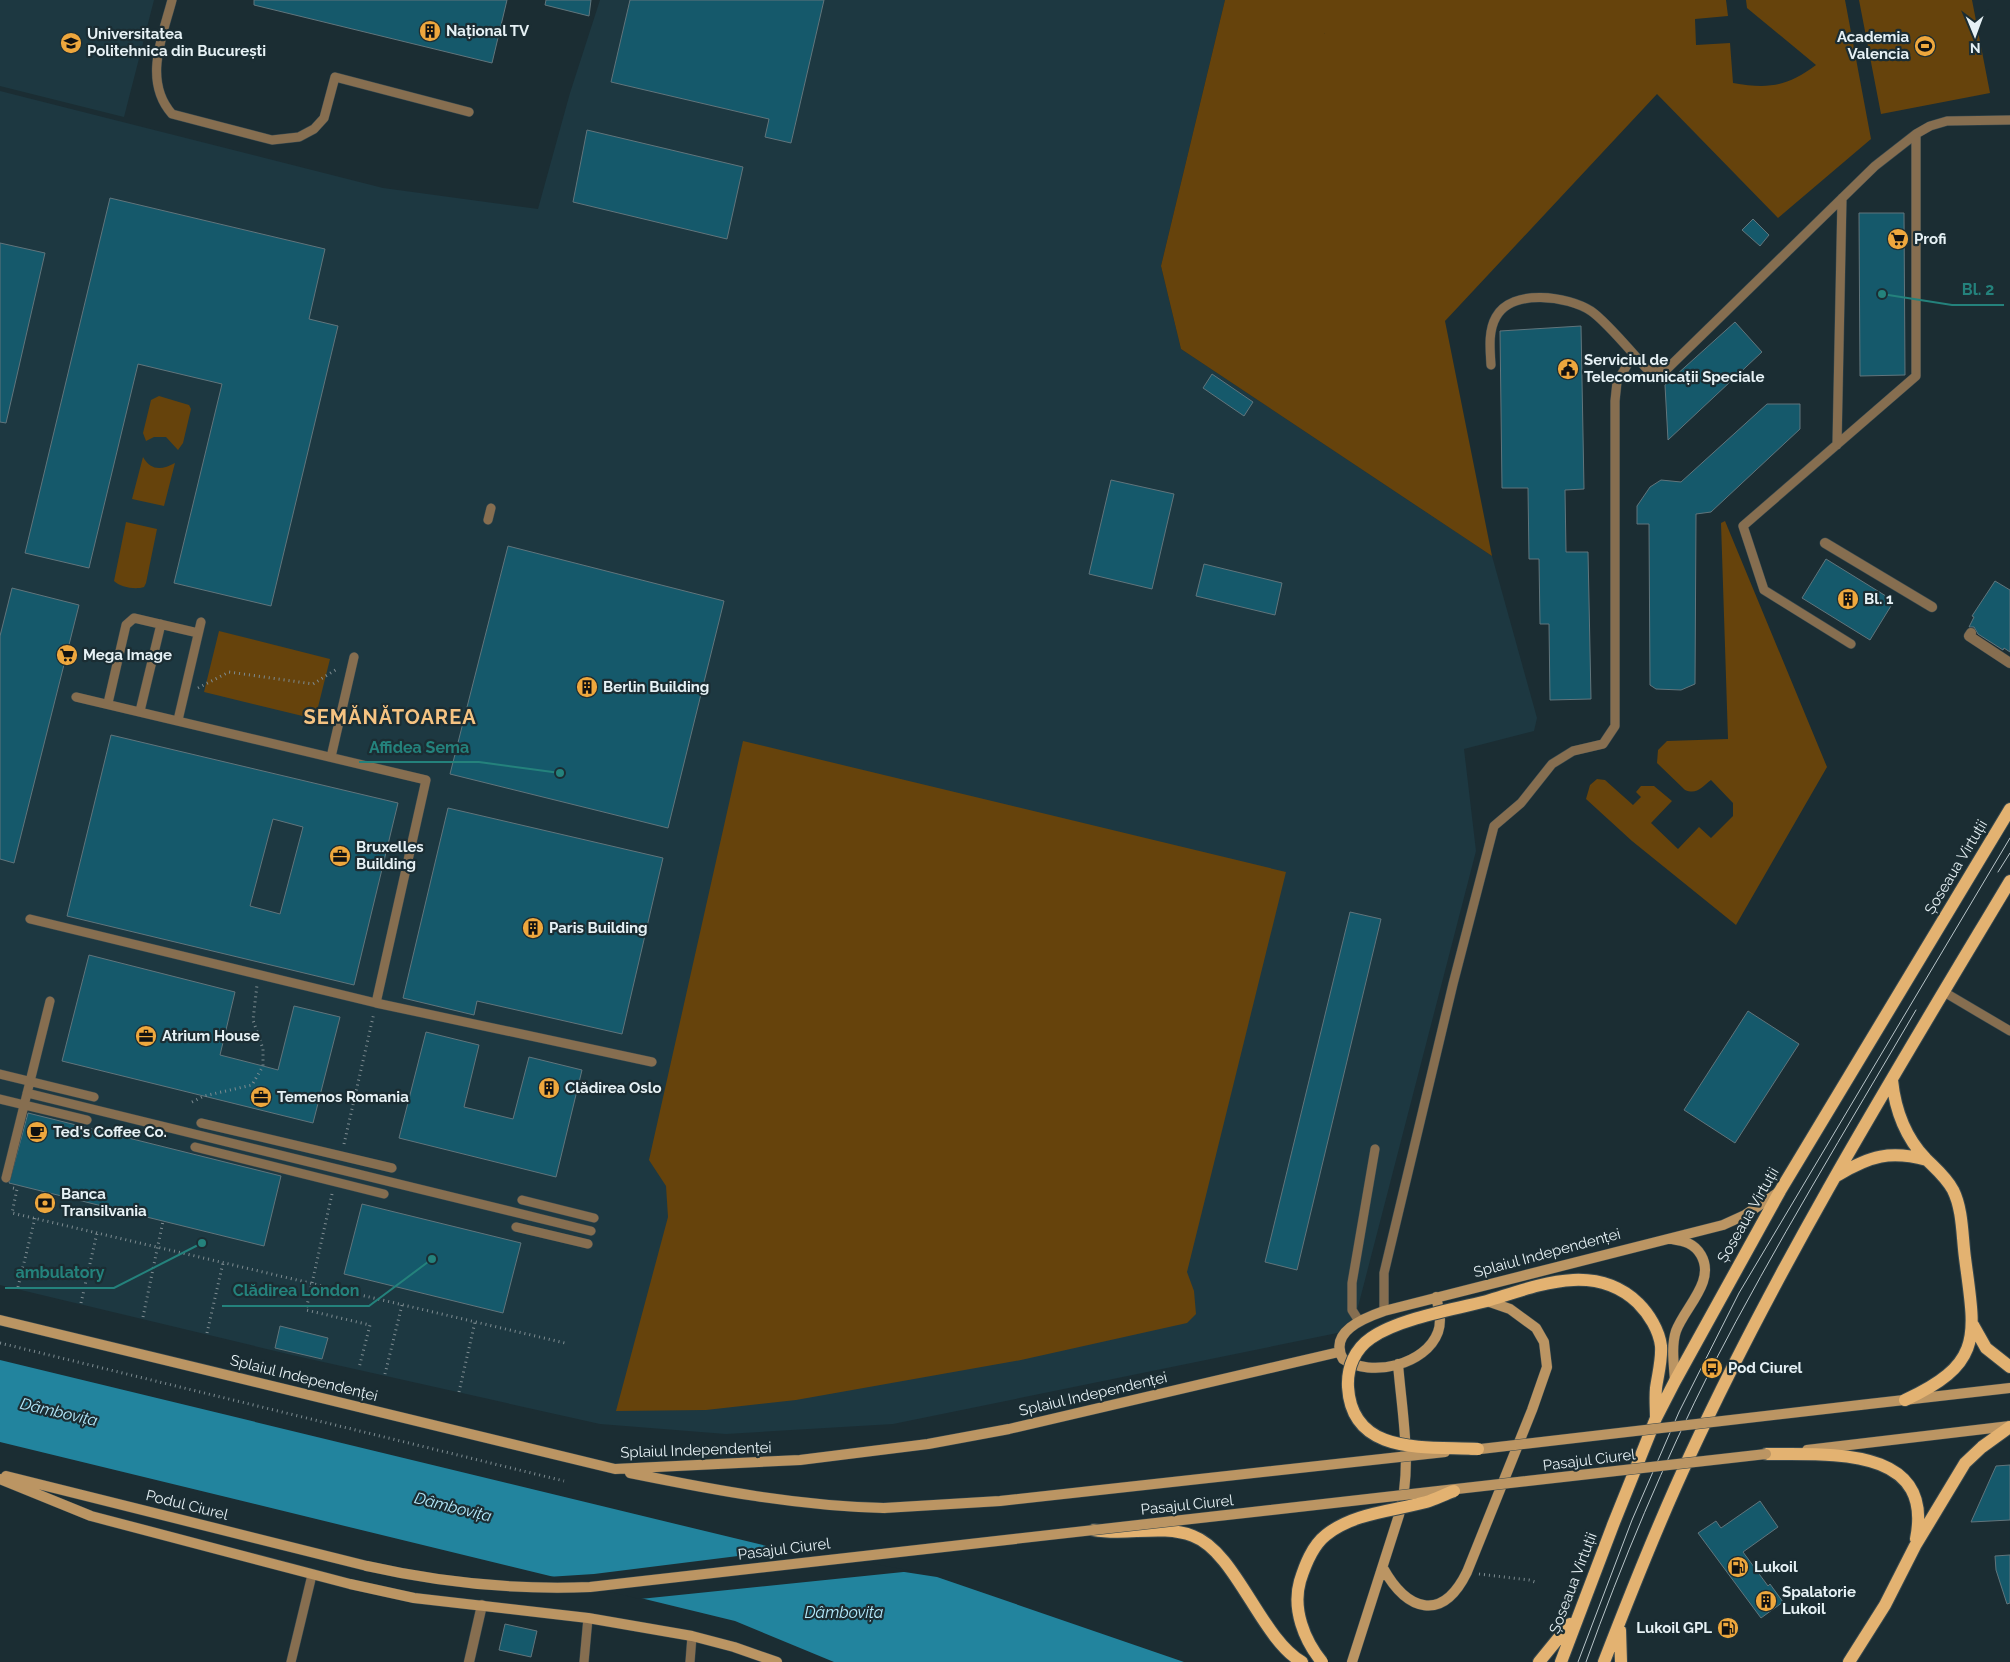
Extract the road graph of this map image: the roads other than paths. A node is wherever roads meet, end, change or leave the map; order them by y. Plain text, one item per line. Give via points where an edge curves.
1 (172, 0) edge
2 (469, 112) dead end
3 (2010, 120) edge
4 (1916, 134) junction
5 (1842, 198) junction
6 (1633, 355) junction
7 (1491, 365) dead end
8 (1837, 445) junction
9 (491, 508) dead end
10 (488, 520) dead end
11 (1826, 543) dead end
12 (1932, 607) dead end
13 (201, 622) dead end
14 (161, 624) junction
15 (198, 633) junction
16 (1971, 633) dead end
17 (1851, 644) dead end
18 (354, 656) road end
19 (2010, 663) edge
20 (76, 696) dead end
21 (108, 703) junction
22 (140, 711) junction
23 (178, 720) junction
24 (331, 758) junction
25 (2010, 809) edge
26 (2010, 881) edge
27 (30, 920) dead end
28 (1944, 992) junction
29 (50, 1001) dead end
30 (376, 1003) junction
31 (2010, 1031) edge
32 (652, 1062) dead end
33 (0, 1074) edge
34 (1892, 1080) junction
35 (31, 1081) junction
36 (28, 1094) junction
37 (94, 1097) dead end
38 (0, 1100) edge
39 (24, 1106) junction
40 (87, 1120) dead end
41 (201, 1123) dead end
42 (195, 1147) dead end
43 (1375, 1149) dead end
44 (1926, 1160) junction
45 (392, 1168) dead end
46 (1836, 1176) junction
47 (6, 1178) road end
48 (1780, 1191) junction
49 (384, 1194) dead end
50 (522, 1200) dead end
51 (594, 1218) dead end
52 (516, 1227) dead end
53 (591, 1231) dead end
54 (1666, 1238) junction
55 (588, 1244) dead end
56 (1436, 1298) junction
57 (1487, 1301) junction
58 (1384, 1310) junction
59 (0, 1320) edge
60 (1359, 1321) junction
61 (1973, 1324) junction
62 (1339, 1352) junction
63 (1398, 1364) junction
64 (2010, 1367) edge
65 (1675, 1381) junction
66 (2010, 1388) edge
67 (1905, 1400) junction
68 (1656, 1418) junction
69 (2010, 1427) edge
70 (1478, 1449) junction
71 (1766, 1454) junction
72 (615, 1469) junction
73 (0, 1475) edge
74 (0, 1479) edge
75 (1454, 1491) junction
76 (1094, 1530) junction
77 (1915, 1546) junction
78 (367, 1566) joint
79 (1382, 1568) junction
80 (312, 1575) junction
81 (482, 1606) junction
82 (1578, 1614) junction
83 (588, 1618) junction
84 (1621, 1619) junction
85 (692, 1636) junction
86 (291, 1662) edge
87 (469, 1662) edge
88 (584, 1662) edge
89 (690, 1662) edge
90 (777, 1662) edge
91 (1302, 1662) edge
92 (1322, 1662) edge
93 (1352, 1662) edge
94 (1539, 1662) edge
95 (1561, 1662) edge
96 (1604, 1662) edge
97 (1621, 1662) edge
98 (1849, 1662) edge

1 - 2 lane via 156,72 162,103 172,114 272,140 299,137 314,129 324,118 334,77
3 - 4 lane via 1947,122
4 - 5 lane via 1875,166
4 - 8 lane via 1916,376
5 - 6 lane via 1667,369 1657,372 1647,369
5 - 8 lane
6 - 7 lane via 1593,312 1562,299 1540,298 1509,304 1497,315 1490,329
6 - 58 lane via 1617,382 1615,401 1615,726 1603,744 1572,751 1552,764 1521,803 1494,826 1384,1273
8 - 17 lane via 1743,526 1764,590
9 - 10 lane
11 - 12 street
13 - 15 lane
14 - 15 lane
14 - 21 lane via 134,618 126,625
14 - 22 lane
15 - 23 lane
16 - 19 street via 1969,636
18 - 24 lane
20 - 21 lane
21 - 22 lane
22 - 23 lane
23 - 24 lane
24 - 30 lane via 426,780
25 - 48 main road, Șoseaua Virtuții
26 - 28 main road
27 - 30 lane
28 - 31 lane
28 - 34 main road
29 - 35 lane
30 - 32 lane
33 - 35 lane
34 - 44 main road via 1899,1116
34 - 46 main road
35 - 36 lane
35 - 37 lane
36 - 39 lane
36 - 53 lane
38 - 39 lane
39 - 40 lane
39 - 47 lane
41 - 45 lane
42 - 49 lane
43 - 60 lane via 1352,1283 1352,1310
44 - 46 main road via 1894,1154 1878,1156
44 - 61 main road via 1946,1179 1956,1198
46 - 84 main road via 1761,1313 1690,1454
48 - 54 main road, Splaiul Independenței via 1734,1221
48 - 65 main road, Șoseaua Virtuții
50 - 51 lane
52 - 55 lane
54 - 56 main road, Splaiul Independenței
54 - 65 main road, Splaiul Independenței via 1694,1246 1706,1267 1702,1284 1674,1337
56 - 58 main road, Splaiul Independenței
56 - 63 main road via 1440,1322 1434,1340 1417,1356
57 - 68 main road via 1571,1278 1596,1280 1628,1294 1649,1317 1660,1344
57 - 70 main road, bridge via 1406,1322 1373,1336 1355,1355 1348,1379 1350,1402 1355,1414 1369,1432 1382,1441 1398,1445
57 - 79 main road via 1524,1317 1544,1342 1547,1367 1532,1410 1466,1572 1452,1596 1442,1602 1425,1605 1408,1600
58 - 60 main road, Splaiul Independenței
59 - 72 main road, Splaiul Independenței
60 - 62 main road, Splaiul Independenței via 1344,1334
61 - 64 main road via 1986,1348
61 - 67 main road via 1965,1352 1956,1367 1927,1390
62 - 63 main road via 1349,1363 1362,1367
62 - 72 main road, Splaiul Independenței via 1009,1429 928,1444 800,1460
63 - 79 main road via 1405,1484 1401,1509
65 - 68 main road, Șoseaua Virtuții
66 - 67 main road, Pasajul Ciurel
67 - 70 main road, Pasajul Ciurel, bridge
68 - 82 main road, Șoseaua Virtuții
69 - 71 main road, Pasajul Ciurel
69 - 77 main road via 1982,1446 1965,1463
70 - 72 main road, Pasajul Ciurel, bridge via 1000,1502 884,1508 766,1498
71 - 75 main road, Pasajul Ciurel, bridge
71 - 77 main road via 1858,1458 1889,1468 1909,1486 1915,1498 1919,1520
73 - 78 main road, Podul Ciurel
74 - 80 main road via 91,1516
75 - 76 main road, Pasajul Ciurel, bridge
75 - 92 main road, bridge via 1346,1523 1325,1536 1314,1549 1302,1575 1297,1605 1306,1637
76 - 78 main road, Pasajul Ciurel, bridge via 590,1587 532,1589 469,1585
76 - 91 main road, bridge via 1182,1533 1204,1541 1222,1560 1286,1650
77 - 98 main road via 1885,1605
79 - 93 main road
80 - 81 main road via 414,1598
80 - 86 lane
81 - 83 main road
81 - 87 street
82 - 94 main road
82 - 95 main road, Șoseaua Virtuții
83 - 85 main road
83 - 88 lane
84 - 96 main road
84 - 97 main road
85 - 89 lane
85 - 90 main road

